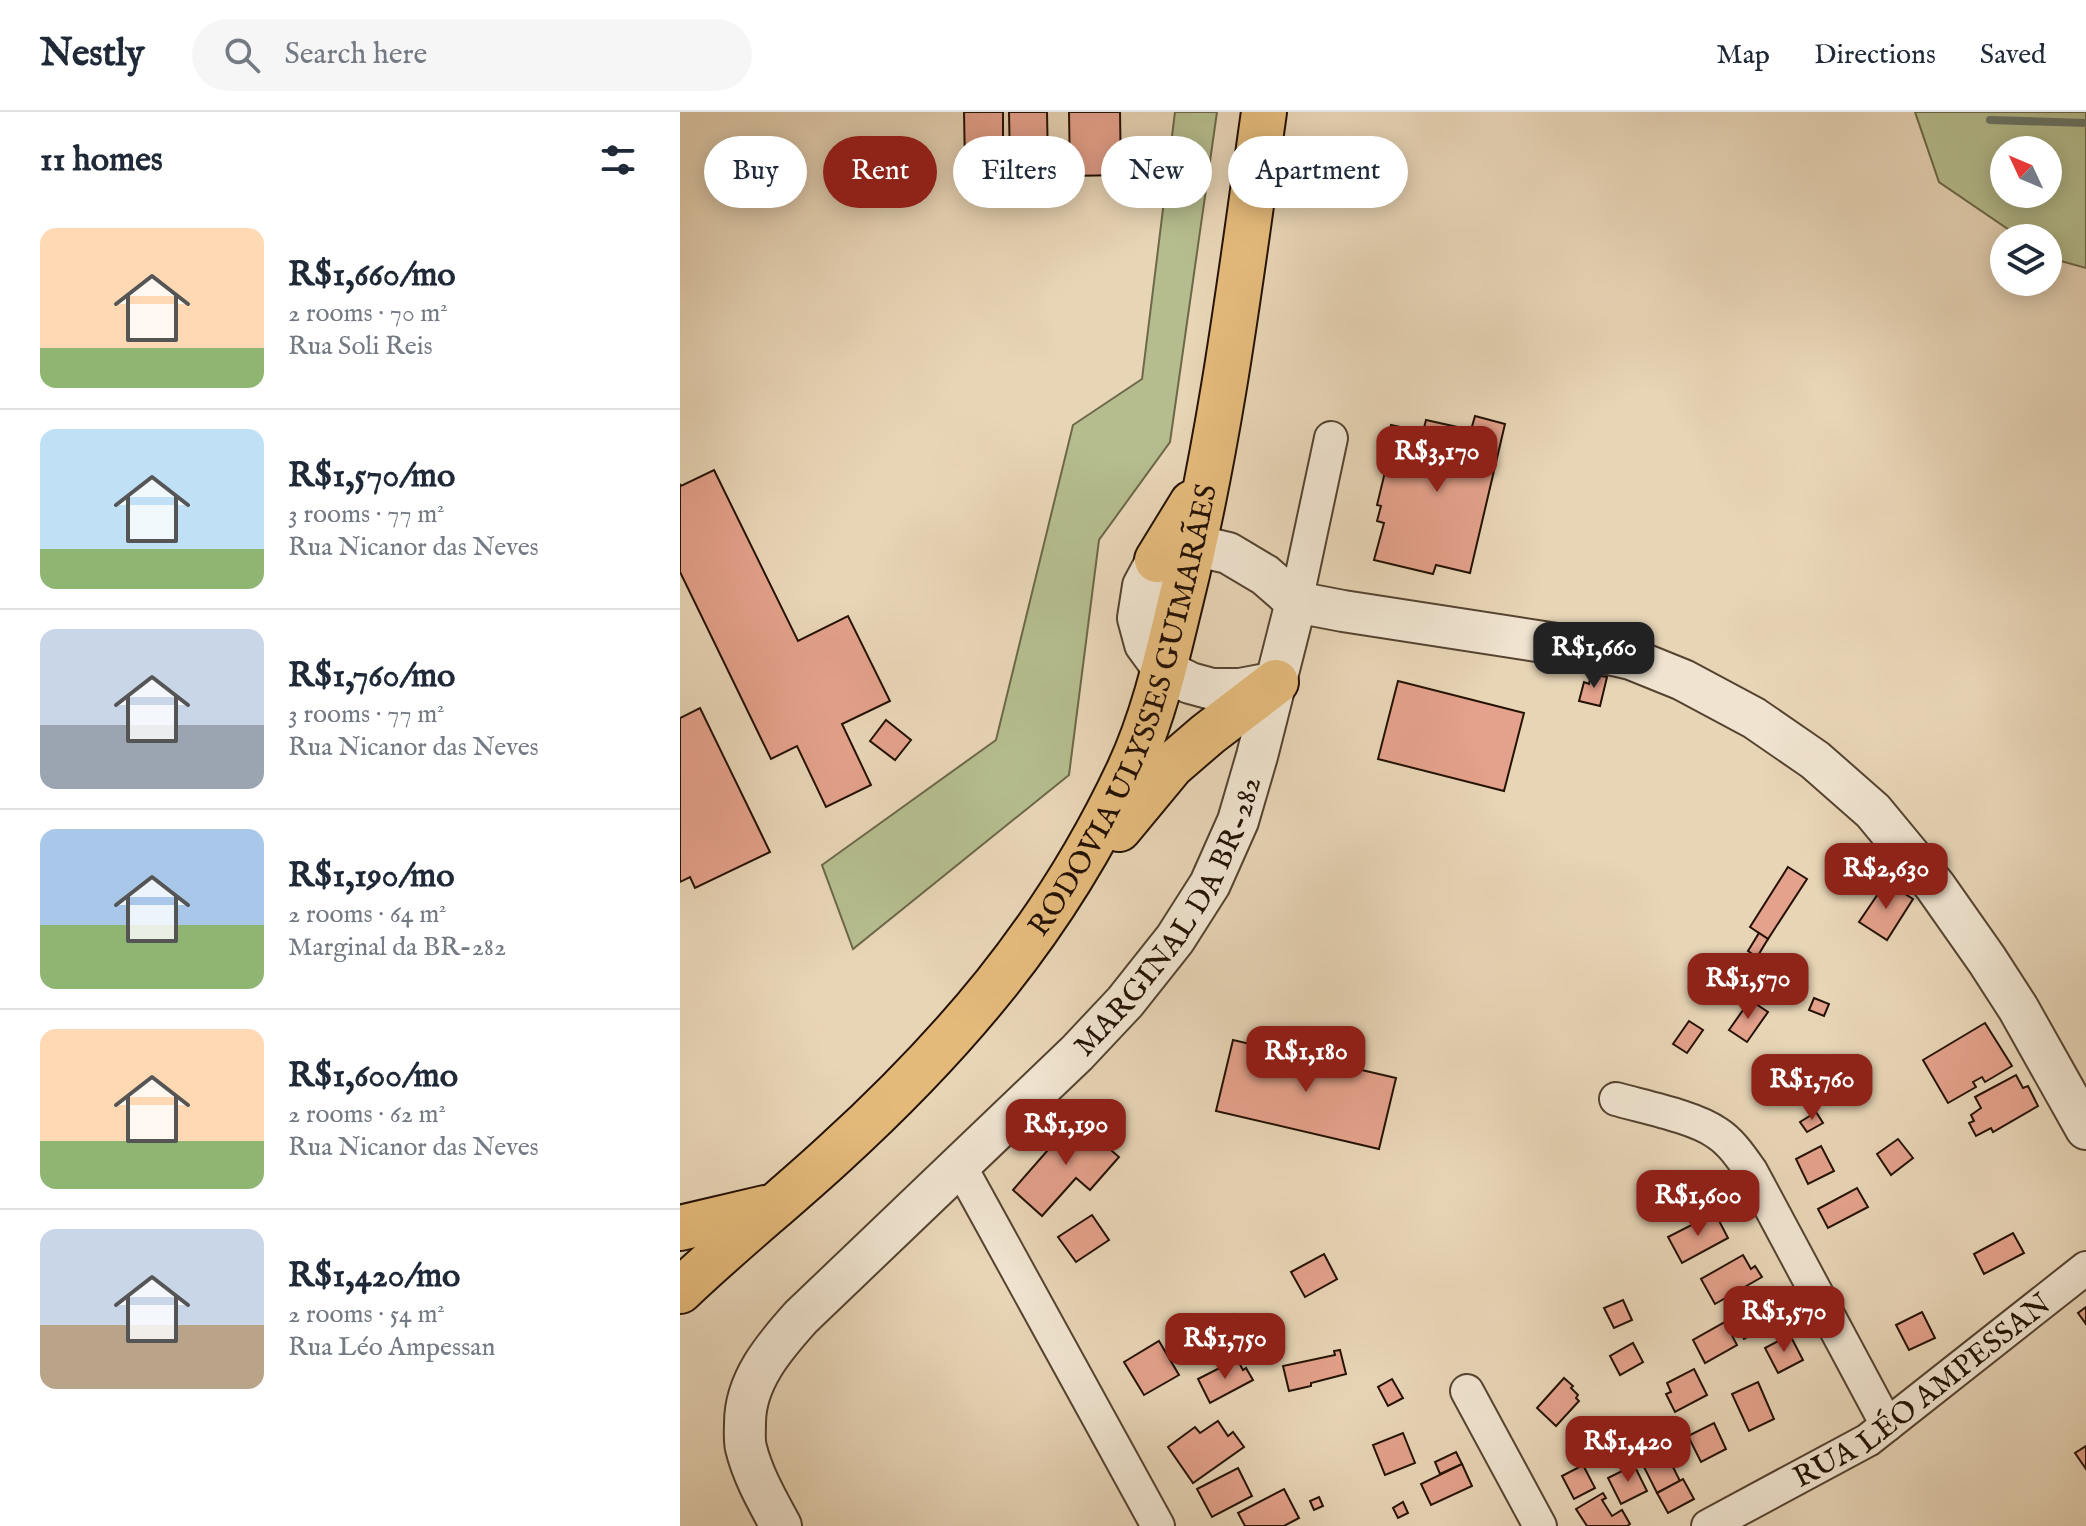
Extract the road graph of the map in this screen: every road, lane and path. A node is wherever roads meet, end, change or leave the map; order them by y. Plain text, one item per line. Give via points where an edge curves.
1 (1264, 112) edge
2 (1331, 438) dead end
3 (1176, 553) junction
4 (1296, 602) junction
5 (1164, 670) junction
6 (1276, 682) junction
7 (1041, 924) junction
8 (1616, 1099) dead end
9 (2086, 1129) edge
10 (960, 1166) junction
11 (775, 1206) junction
12 (680, 1228) edge
13 (2086, 1268) edge
14 (680, 1291) edge
15 (1467, 1391) dead end
16 (1887, 1425) junction
17 (781, 1526) edge
18 (1158, 1526) edge
19 (1540, 1526) edge
20 (1708, 1526) edge

1 - 3 highway, RODOVIA ULYSSES GUIMARÃES via 1207,477
2 - 4 street, MARGINAL DA BR-282
3 - 4 street via 1228,553
3 - 5 highway, RODOVIA ULYSSES GUIMARÃES
4 - 6 street, MARGINAL DA BR-282
4 - 9 street via 1631,659 1754,718 1815,760 1873,811 1935,886 2018,1008
5 - 6 street via 1212,689
5 - 7 highway, RODOVIA ULYSSES GUIMARÃES via 1130,768 1093,841
6 - 7 highway via 1172,765
6 - 10 street, MARGINAL DA BR-282 via 1238,821 1210,884 1175,939 1077,1053
7 - 11 highway, RODOVIA ULYSSES GUIMARÃES via 933,1056
8 - 16 street via 1699,1123 1735,1150
10 - 17 street, MARGINAL DA BR-282 via 801,1317 759,1370 745,1406 744,1444
10 - 18 street
11 - 12 highway, RODOVIA ULYSSES GUIMARÃES
11 - 14 highway, RODOVIA ULYSSES GUIMARÃES
13 - 16 street, RUA LÉO AMPESSAN
15 - 19 street
16 - 20 street, RUA LÉO AMPESSAN

